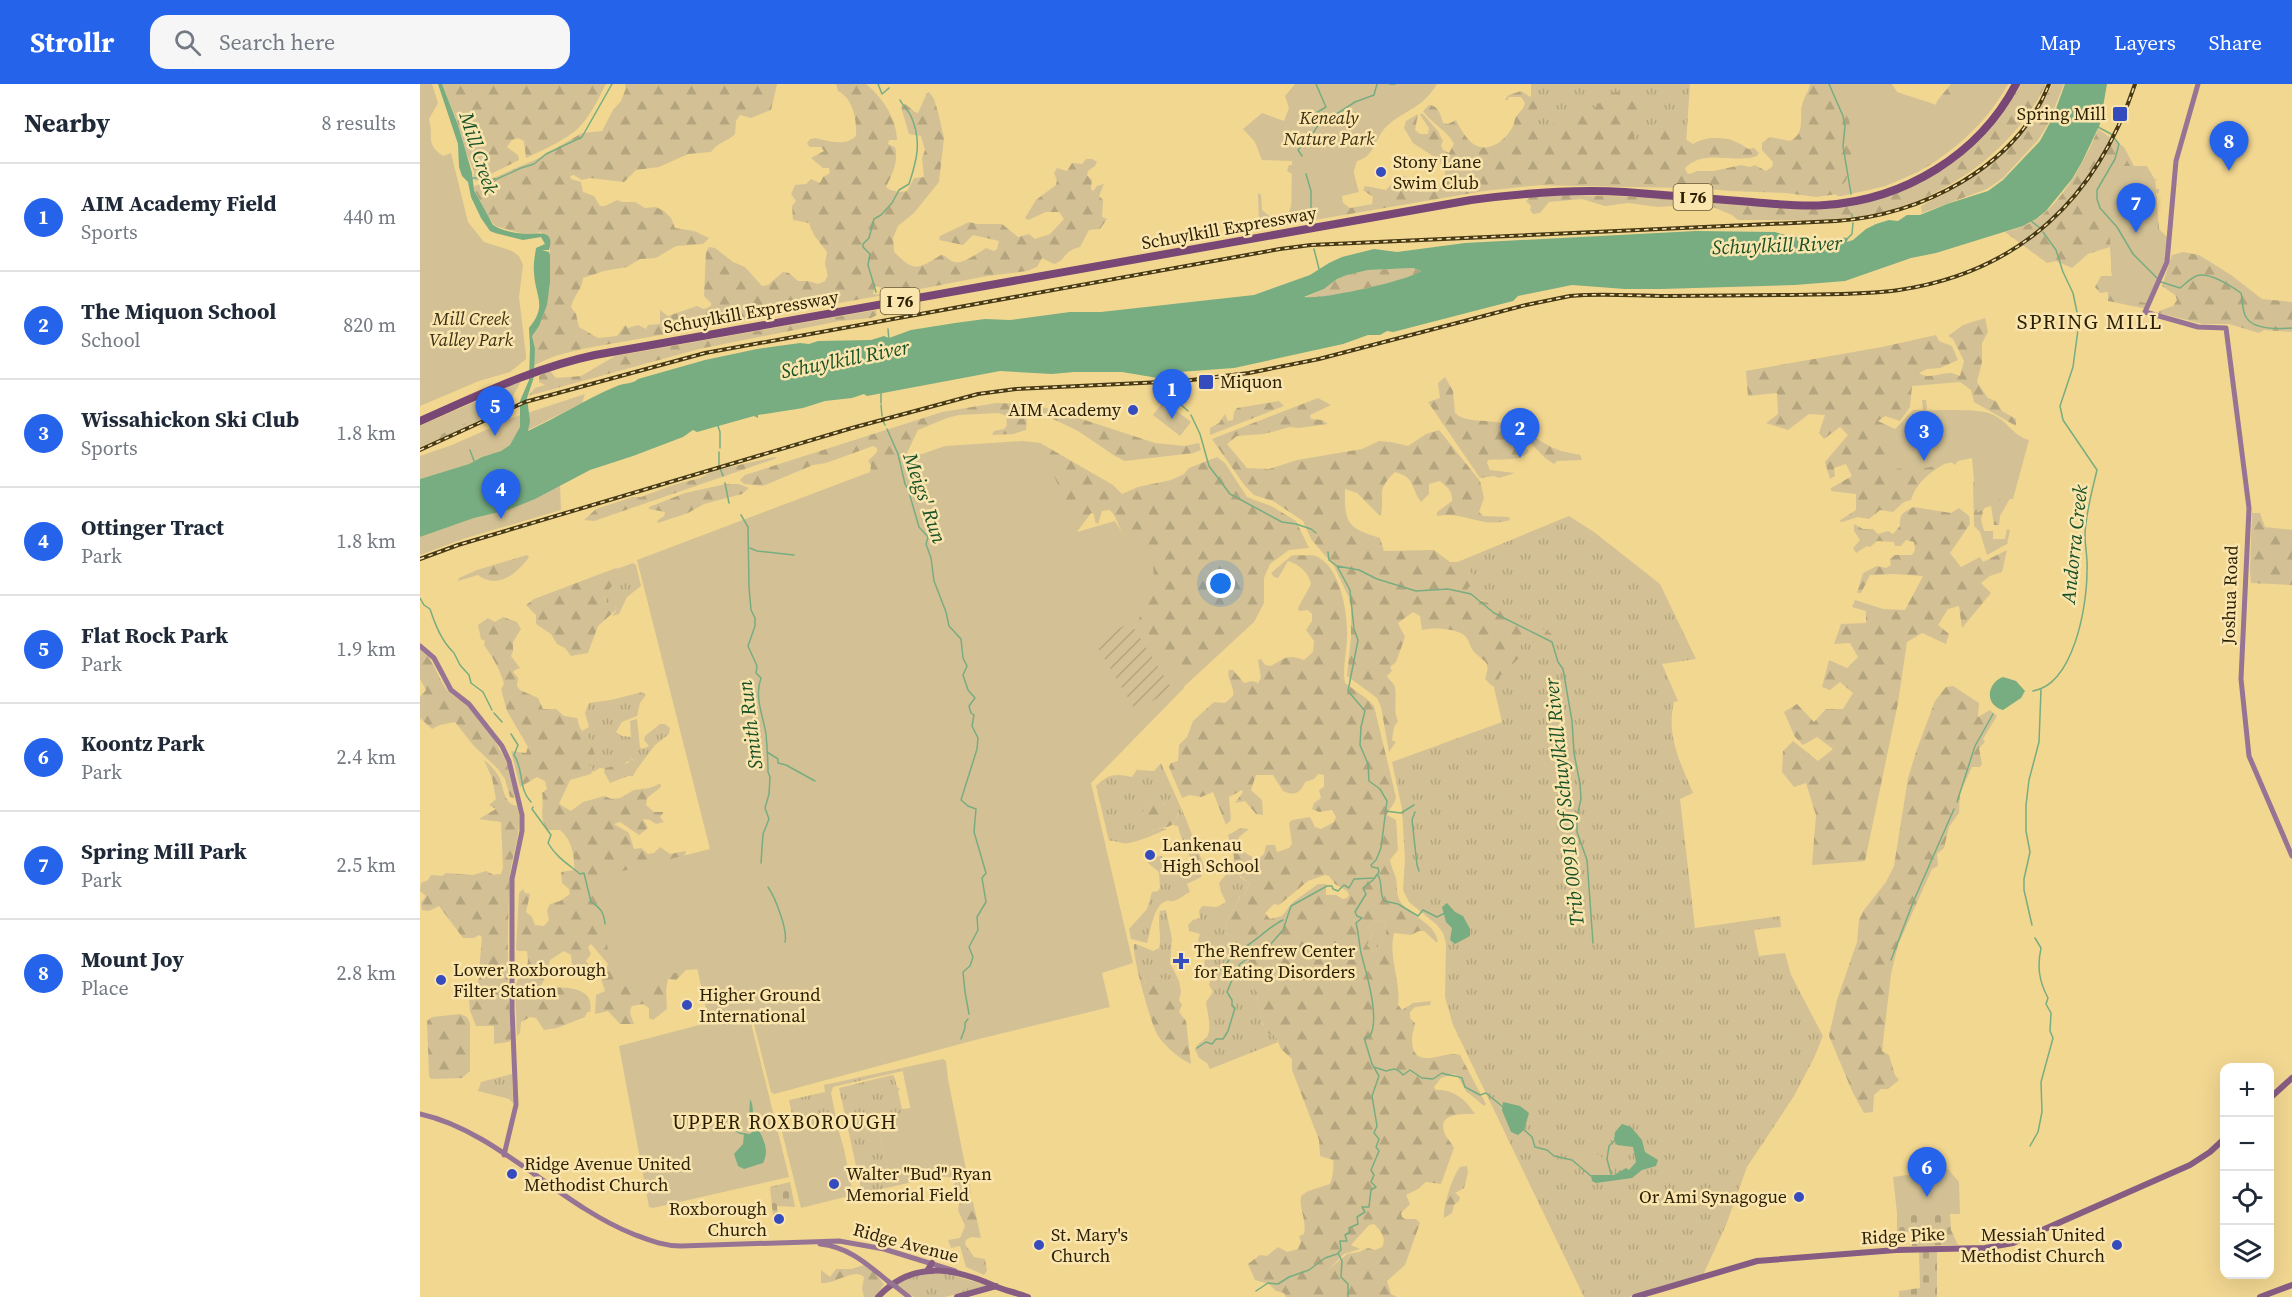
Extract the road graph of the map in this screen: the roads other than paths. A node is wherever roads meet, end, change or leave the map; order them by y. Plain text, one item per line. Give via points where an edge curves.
1 (2014, 84) edge
2 (2198, 84) edge
3 (420, 419) edge
4 (420, 646) edge
5 (2292, 856) edge
6 (2292, 1078) edge
7 (2274, 1094) edge
8 (420, 1114) edge
9 (2220, 1143) edge
10 (504, 1155) junction
11 (807, 1242) junction
12 (932, 1263) junction
13 (927, 1271) junction
14 (957, 1272) junction
15 (2292, 1285) edge
16 (996, 1286) junction
17 (878, 1297) edge
18 (909, 1297) edge
19 (957, 1297) edge
20 (1028, 1297) edge
21 (1635, 1297) edge
22 (2260, 1297) edge

1 - 3 highway, Schuylkill Expressway / I 76 via 1982,127 1943,161 1902,184 1862,196 1815,202 1600,187 1483,195 605,350 510,379
2 - 5 main road, Joshua Road via 2176,161 2163,276 2145,312 2198,327 2226,328 2249,508 2241,679 2249,756
4 - 10 main road via 432,656 451,690 465,700 505,751 523,817 512,879 516,1105
6 - 7 main road
8 - 10 main road, Ridge Avenue via 453,1124
9 - 21 main road, Ridge Pike via 2190,1165 2013,1243 1753,1262
10 - 11 main road, Ridge Avenue via 576,1204 661,1245
11 - 12 main road, Ridge Avenue via 865,1245
11 - 18 main road, Ridge Avenue via 850,1252
12 - 13 main road
12 - 14 main road, Ridge Avenue
13 - 14 main road
13 - 17 main road via 901,1278
14 - 16 main road, Ridge Avenue
15 - 22 main road
16 - 19 main road
16 - 20 main road, Ridge Avenue

